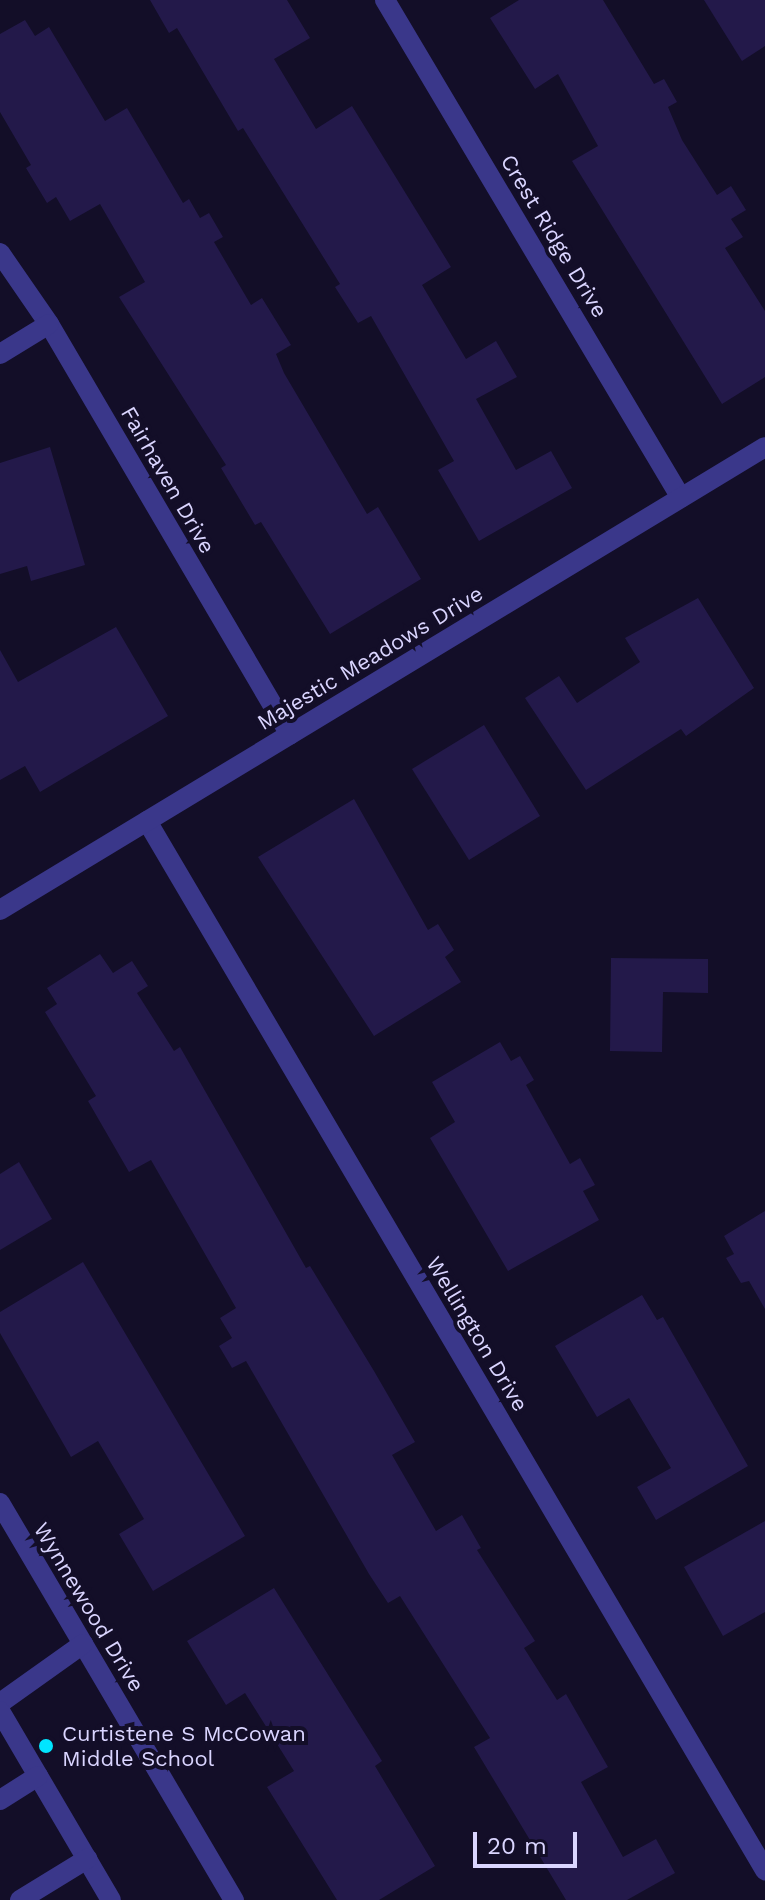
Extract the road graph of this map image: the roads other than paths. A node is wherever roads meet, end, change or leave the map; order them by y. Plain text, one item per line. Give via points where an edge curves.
1 (385, 0) edge
2 (0, 253) edge
3 (49, 324) junction
4 (0, 354) edge
5 (765, 447) edge
6 (681, 498) junction
7 (290, 735) junction
8 (147, 821) junction
9 (0, 910) edge
10 (0, 1503) edge
11 (83, 1644) junction
12 (0, 1703) edge
13 (0, 1711) edge
14 (38, 1776) junction
15 (0, 1800) edge
16 (87, 1859) junction
17 (765, 1870) edge
18 (20, 1900) edge
19 (111, 1900) edge
20 (234, 1900) edge

1 - 6 street, Crest Ridge Drive
2 - 3 street, Fairhaven Drive
3 - 4 street
3 - 7 street, Fairhaven Drive
5 - 6 street, Majestic Meadows Drive
6 - 7 street, Majestic Meadows Drive
7 - 8 street, Majestic Meadows Drive
8 - 9 street, Majestic Meadows Drive
8 - 17 street, Wellington Drive
10 - 11 street, Wynnewood Drive
11 - 12 street
11 - 20 street, Wynnewood Drive
13 - 14 street
14 - 15 street
14 - 16 street
16 - 18 street
16 - 19 street

